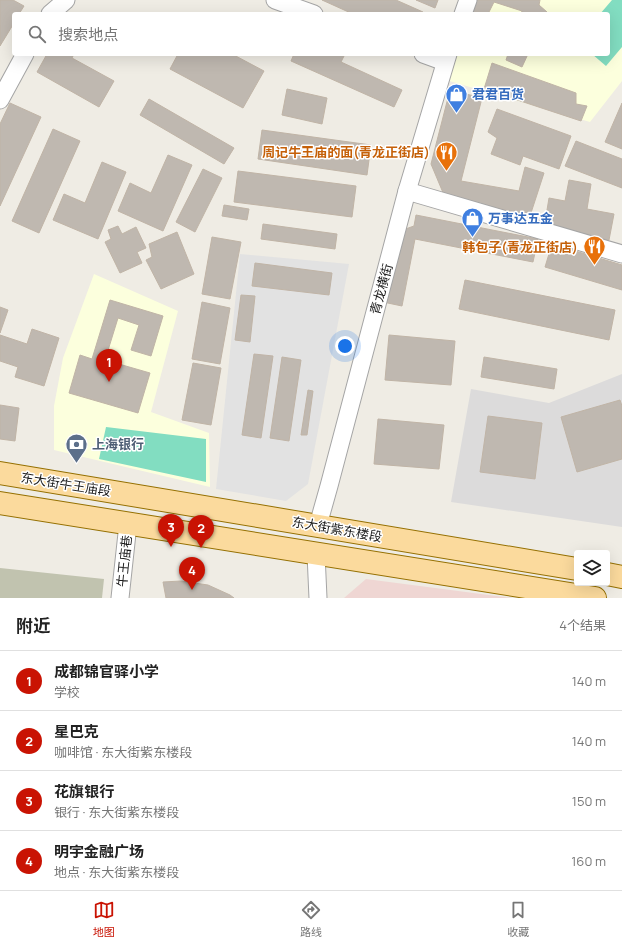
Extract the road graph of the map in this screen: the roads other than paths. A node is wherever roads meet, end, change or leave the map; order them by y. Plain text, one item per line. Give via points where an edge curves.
1 (66, 0) edge
2 (275, 0) edge
3 (468, 0) edge
4 (307, 8) edge
5 (52, 12) edge
6 (464, 12) edge
7 (23, 56) edge
8 (436, 56) edge
9 (447, 58) edge
10 (0, 100) edge
11 (407, 191) junction
12 (622, 254) edge
13 (0, 473) edge
14 (131, 494) joint
15 (0, 503) edge
16 (128, 524) junction
17 (318, 525) junction
18 (316, 554) junction
19 (574, 568) edge
20 (610, 575) edge
21 (622, 577) edge
22 (536, 593) edge
23 (120, 598) edge
24 (318, 598) edge
25 (595, 598) edge

1 - 5 street
2 - 4 street
3 - 6 street
7 - 10 street
8 - 9 street
9 - 11 street, 青龙横街
11 - 12 street
11 - 17 street, 青龙横街
13 - 14 main road, 东大街牛王庙段
14 - 17 main road, 东大街紫东楼段
15 - 16 main road
16 - 18 main road, 东大街紫东楼段
16 - 23 street, 牛王庙巷
17 - 19 main road, 东大街紫东楼段
18 - 22 main road, 东大街紫东楼段
18 - 24 street
20 - 21 main road
22 - 25 main road, 东大街紫东楼段

